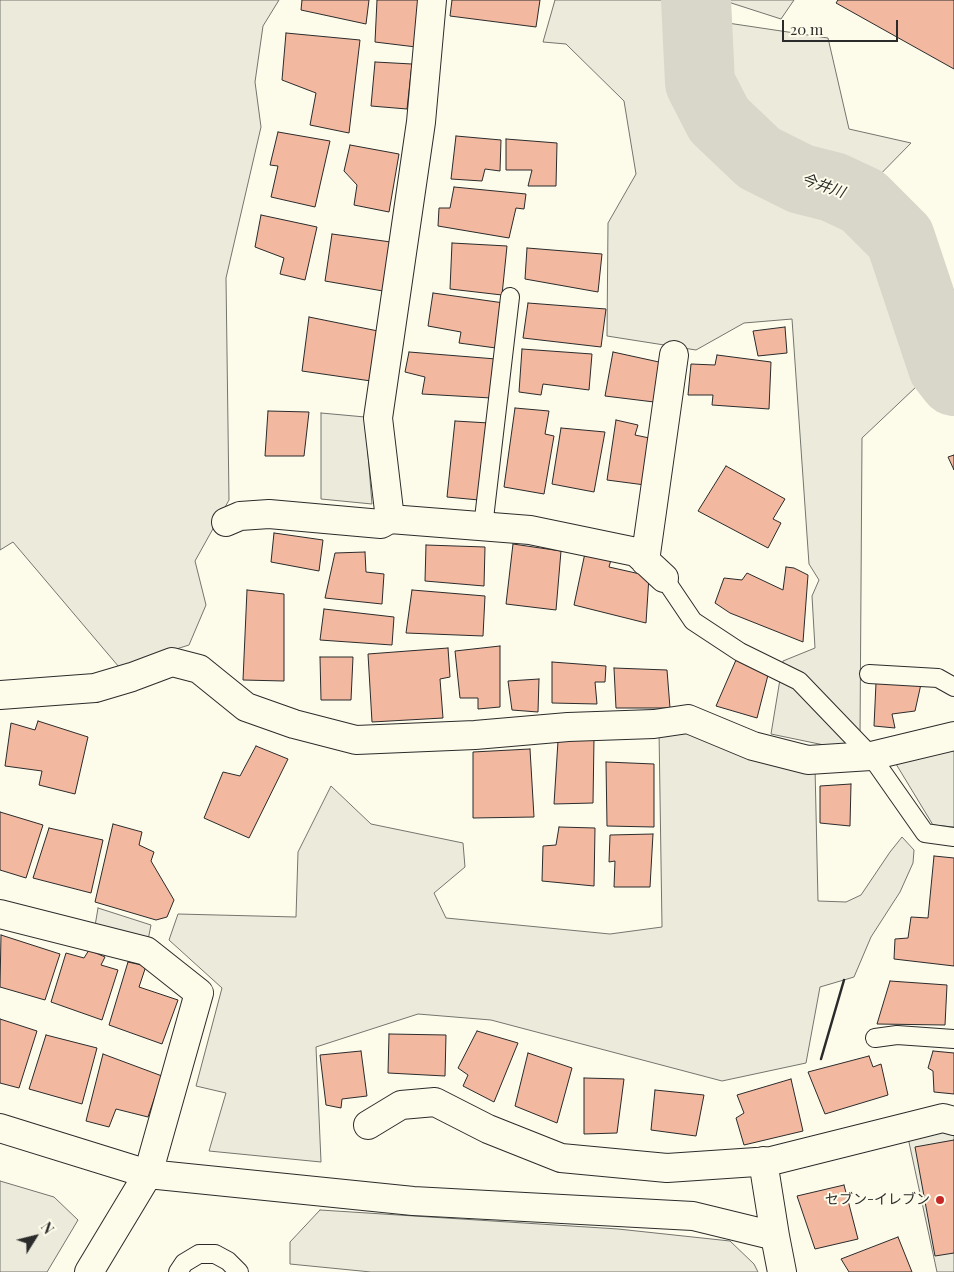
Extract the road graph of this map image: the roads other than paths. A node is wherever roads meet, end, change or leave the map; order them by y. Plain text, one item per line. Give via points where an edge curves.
1 (432, 0) edge
2 (510, 297) dead end
3 (674, 355) dead end
4 (390, 519) junction
5 (226, 522) dead end
6 (483, 527) junction
7 (655, 569) junction
8 (869, 674) dead end
9 (954, 687) edge
10 (0, 695) edge
11 (954, 736) edge
12 (871, 756) junction
13 (954, 837) edge
14 (0, 914) edge
15 (875, 1038) dead end
16 (954, 1039) edge
17 (954, 1121) edge
18 (368, 1125) dead end
19 (0, 1128) edge
20 (763, 1161) junction
21 (148, 1174) junction
22 (775, 1236) junction
23 (89, 1272) edge
24 (178, 1272) edge
25 (239, 1272) edge
26 (782, 1272) edge

1 - 4 street via 421,122 378,418
2 - 6 lane
3 - 7 street
4 - 5 street via 381,524 269,514 240,516
4 - 6 street
6 - 7 street via 530,530 636,552
7 - 12 lane via 693,621 740,652 799,681
8 - 9 lane via 938,678
10 - 12 street via 95,688 172,662 199,669 246,706 294,724 356,740 654,724 688,719 753,746 808,760
11 - 12 street
12 - 13 lane via 925,833
14 - 21 street via 146,951 199,992
15 - 16 lane via 897,1035
17 - 20 street via 943,1118
18 - 20 street via 401,1105 435,1102 488,1129 561,1158 667,1168
19 - 21 street
20 - 22 street
21 - 22 street via 413,1201 693,1216
21 - 23 street
22 - 26 street
24 - 25 lane via 184,1263 199,1254 215,1254

